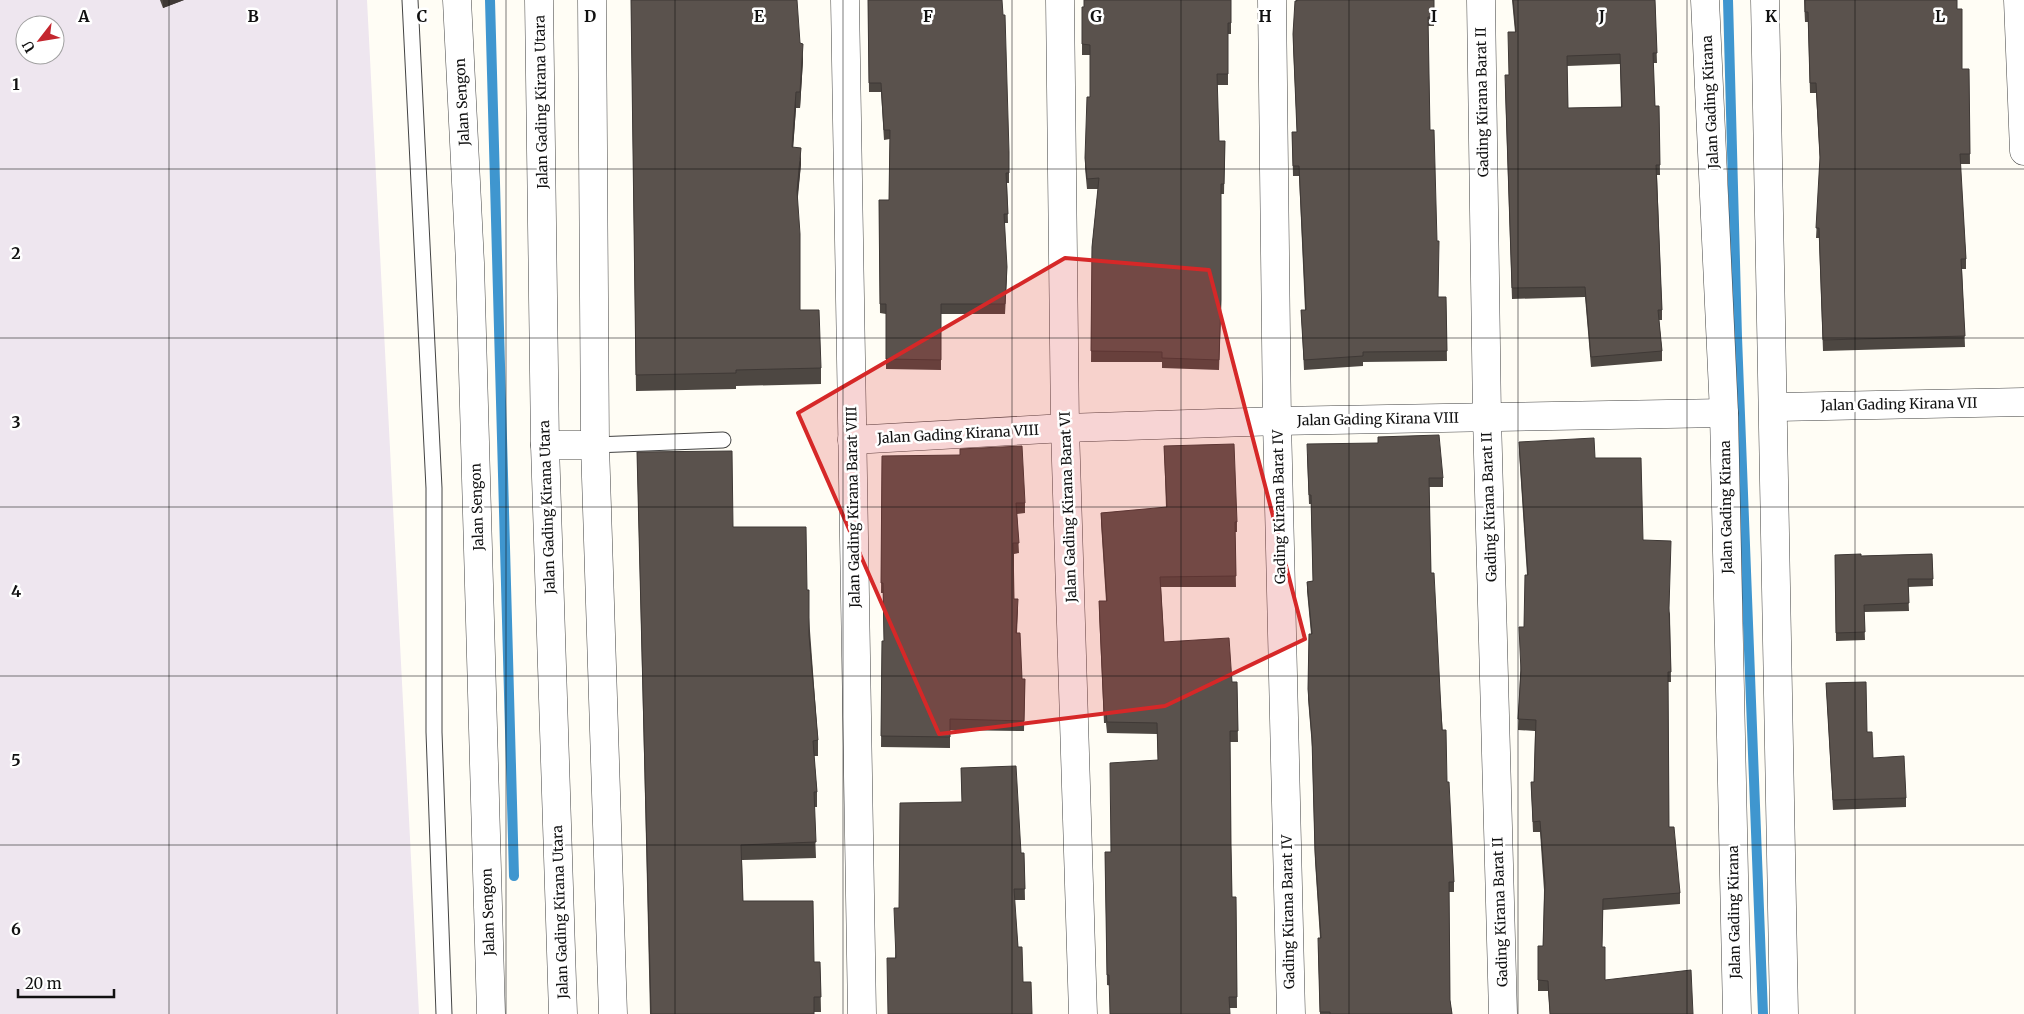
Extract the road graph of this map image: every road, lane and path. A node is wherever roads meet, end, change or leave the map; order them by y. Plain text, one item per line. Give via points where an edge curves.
1 (410, 0) edge
2 (457, 0) edge
3 (539, 0) edge
4 (592, 0) edge
5 (845, 0) edge
6 (1060, 0) edge
7 (1272, 0) edge
8 (1481, 0) edge
9 (1705, 0) edge
10 (1765, 0) edge
11 (2018, 0) edge
12 (2024, 151) edge
13 (2024, 402) edge
14 (1774, 407) junction
15 (1724, 413) junction
16 (1487, 417) junction
17 (1277, 421) junction
18 (1066, 428) junction
19 (723, 440) dead end
20 (852, 440) junction
21 (545, 445) junction
22 (595, 445) junction
23 (444, 1014) edge
24 (491, 1014) edge
25 (564, 1014) edge
26 (613, 1014) edge
27 (862, 1014) edge
28 (1083, 1014) edge
29 (1291, 1014) edge
30 (1503, 1014) edge
31 (1736, 1014) edge
32 (1784, 1014) edge

1 - 23 lane via 434,488 434,732
2 - 24 street, Jalan Sengon via 470,263
3 - 21 street, Jalan Gading Kirana Utara
4 - 22 street
5 - 20 street, Jalan Gading Kirana Barat VIII
6 - 18 street, Jalan Gading Kirana Barat VI
7 - 17 street, Gading Kirana Barat IV
8 - 16 street, Gading Kirana Barat II
9 - 15 street, Jalan Gading Kirana
10 - 14 street
11 - 12 street
13 - 14 street, Jalan Gading Kirana VII
14 - 32 street
15 - 16 street, Jalan Gading Kirana VIII
15 - 31 street, Jalan Gading Kirana
16 - 17 street, Jalan Gading Kirana VIII
16 - 30 street, Gading Kirana Barat II
17 - 18 street, Jalan Gading Kirana VIII
17 - 29 street, Gading Kirana Barat IV
18 - 20 street, Jalan Gading Kirana VIII
18 - 28 street, Jalan Gading Kirana Barat VI
19 - 22 lane
20 - 27 street, Jalan Gading Kirana Barat VIII
21 - 22 street
21 - 25 street, Jalan Gading Kirana Utara
22 - 26 street

